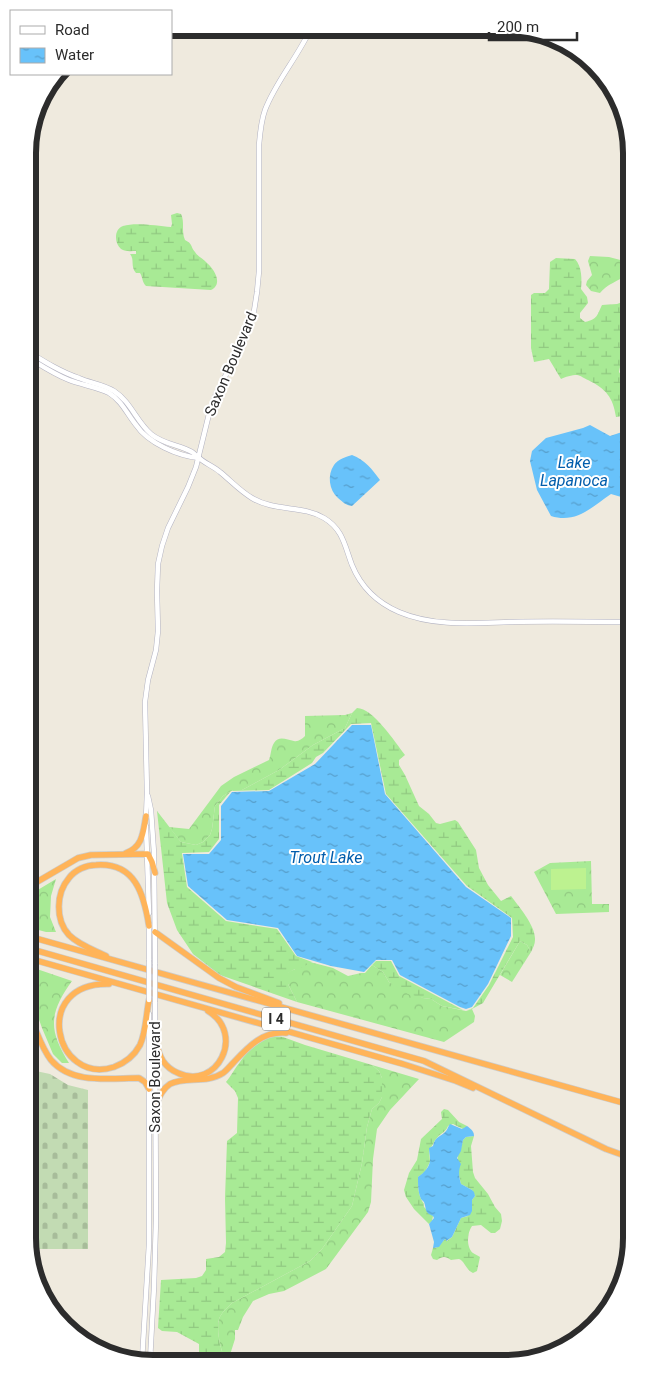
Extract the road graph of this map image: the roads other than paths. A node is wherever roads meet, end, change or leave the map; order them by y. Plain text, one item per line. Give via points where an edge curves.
1 (307, 37) edge
2 (37, 357) edge
3 (37, 363) edge
4 (198, 458) junction
5 (623, 622) edge
6 (147, 793) junction
7 (146, 816) junction
8 (123, 854) junction
9 (148, 854) junction
10 (155, 873) junction
11 (36, 882) edge
12 (148, 926) junction
13 (155, 932) junction
14 (36, 938) edge
15 (36, 950) edge
16 (36, 960) edge
17 (119, 962) junction
18 (127, 987) junction
19 (152, 1001) junction
20 (202, 1008) junction
21 (292, 1010) junction
22 (36, 1032) edge
23 (308, 1037) junction
24 (155, 1040) junction
25 (149, 1089) junction
26 (622, 1103) edge
27 (515, 1106) junction
28 (155, 1107) junction
29 (622, 1155) edge
30 (148, 1260) junction
31 (148, 1271) junction
32 (155, 1272) junction
33 (154, 1287) junction
34 (142, 1354) edge
35 (150, 1355) edge

1 - 4 main road, Saxon Boulevard via 265,111 259,145 258,271 254,311 246,336 216,394
2 - 4 main road via 62,372 111,389 127,402 153,436
3 - 4 main road via 67,379 109,394 152,441
4 - 5 main road via 263,504 312,512 325,518 342,535 358,578 384,604 399,612 421,619 454,623
4 - 6 main road, Saxon Boulevard via 168,528 158,564 158,631 145,702
6 - 7 main road, Saxon Boulevard
6 - 10 main road, Saxon Boulevard via 152,810
7 - 8 highway via 141,842
7 - 9 main road, Saxon Boulevard
8 - 9 highway
8 - 11 highway via 78,858
9 - 10 highway
9 - 12 main road, Saxon Boulevard
10 - 13 main road, Saxon Boulevard
12 - 17 highway via 143,898 136,883 119,868 92,865 68,878 59,902 63,926 78,942
12 - 19 main road, Saxon Boulevard, bridge
13 - 19 main road, Saxon Boulevard, bridge
13 - 21 highway via 219,978
14 - 17 highway, I 4
15 - 27 highway, I 4 via 424,1061
16 - 18 highway
17 - 21 highway, I 4
18 - 19 highway via 91,984 67,1001 60,1017 60,1036 68,1052 79,1063 105,1069 130,1059 141,1042
18 - 20 highway
19 - 24 main road, Saxon Boulevard
19 - 25 main road, Saxon Boulevard
20 - 23 highway
20 - 24 highway via 219,1020 226,1037 224,1055 211,1070 196,1076 175,1072 164,1062
21 - 26 highway, I 4
22 - 25 highway via 52,1061 68,1072 85,1078 139,1078
23 - 27 highway via 456,1081
23 - 28 highway via 285,1033 266,1036 215,1077 171,1084 162,1092
24 - 28 main road, Saxon Boulevard
25 - 30 main road, Saxon Boulevard
27 - 29 highway, I 4
28 - 32 main road, Saxon Boulevard
30 - 31 main road, Saxon Boulevard
30 - 32 main road
31 - 33 main road
31 - 34 main road, Saxon Boulevard
32 - 33 main road, Saxon Boulevard
33 - 35 main road, Saxon Boulevard

